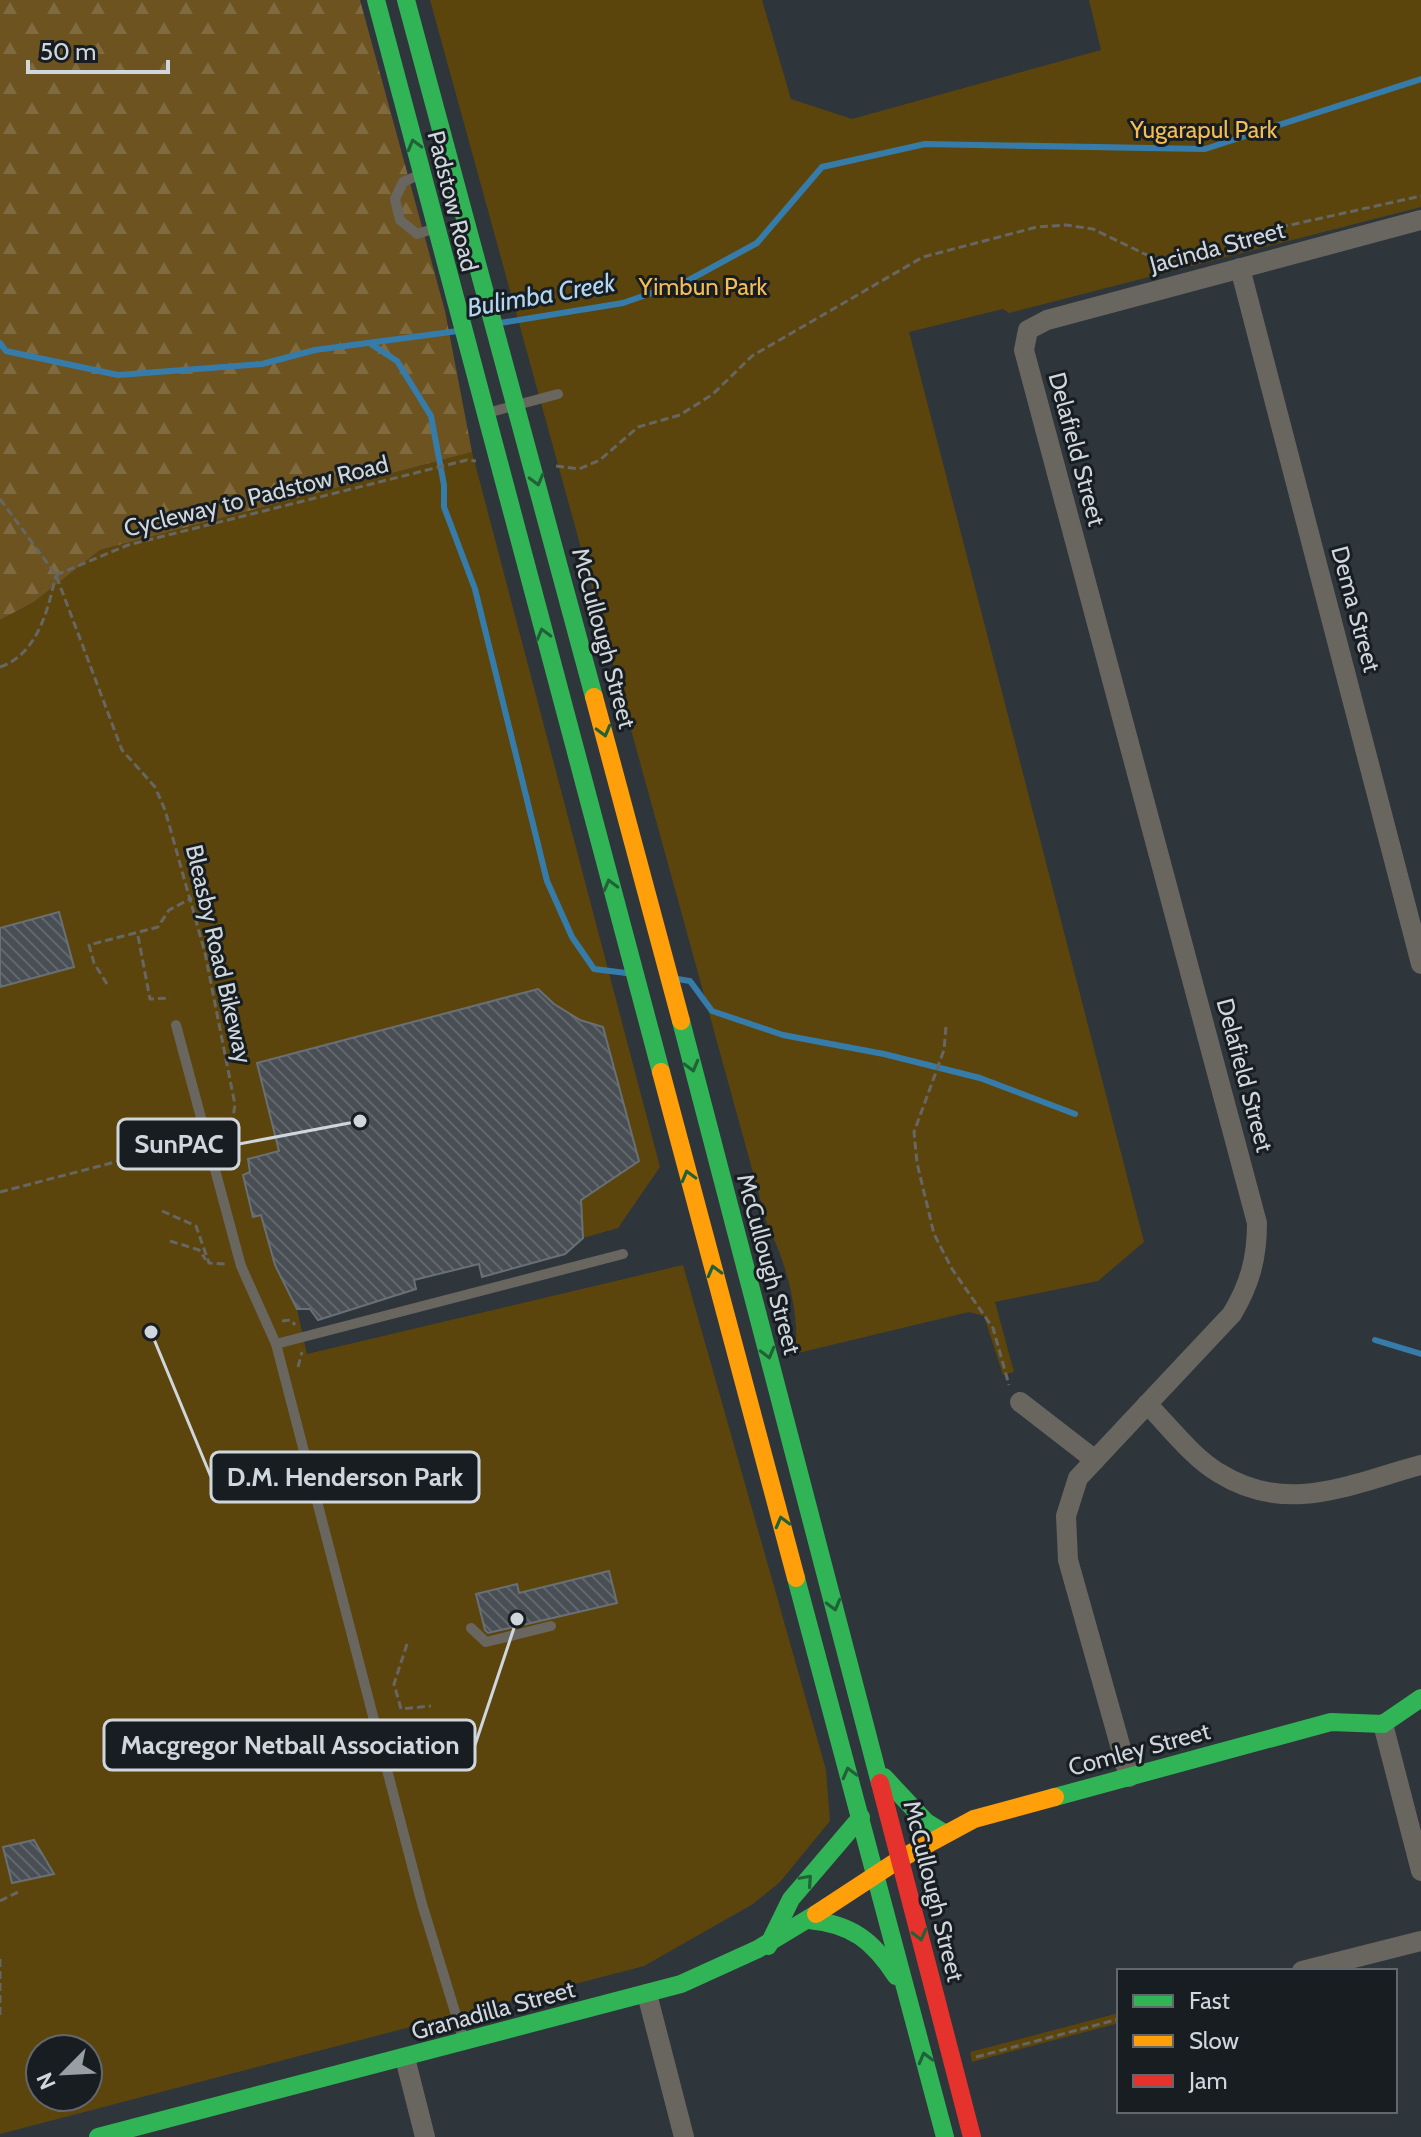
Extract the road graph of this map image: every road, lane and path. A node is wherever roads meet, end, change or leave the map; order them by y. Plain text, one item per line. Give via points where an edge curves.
1 (376, 0) edge
2 (406, 0) edge
3 (421, 174) junction
4 (456, 180) junction
5 (1421, 196) edge
6 (1421, 220) edge
7 (435, 228) junction
8 (1240, 268) junction
9 (1028, 330) joint
10 (558, 394) dead end
11 (517, 405) junction
12 (483, 414) junction
13 (530, 453) junction
14 (467, 460) dead end
15 (0, 499) edge
16 (56, 575) junction
17 (0, 667) edge
18 (192, 898) junction
19 (137, 935) junction
20 (1421, 964) edge
21 (107, 984) dead end
22 (170, 998) dead end
23 (176, 1025) dead end
24 (946, 1027) dead end
25 (205, 1138) junction
26 (0, 1192) edge
27 (162, 1211) dead end
28 (733, 1224) junction
29 (703, 1232) junction
30 (170, 1241) dead end
31 (623, 1254) dead end
32 (209, 1263) junction
33 (241, 1266) junction
34 (276, 1344) junction
35 (1020, 1402) joint
36 (1147, 1404) junction
37 (1095, 1460) junction
38 (1421, 1465) edge
39 (551, 1626) dead end
40 (471, 1628) dead end
41 (407, 1644) dead end
42 (1421, 1698) edge
43 (431, 1706) dead end
44 (1383, 1724) junction
45 (877, 1769) junction
46 (1129, 1777) junction
47 (861, 1817) junction
48 (944, 1833) junction
49 (901, 1860) junction
50 (1421, 1871) edge
51 (877, 1876) junction
52 (20, 1891) dead end
53 (0, 1901) edge
54 (809, 1920) junction
55 (1421, 1941) edge
56 (767, 1946) junction
57 (0, 1959) edge
58 (1310, 1969) edge
59 (908, 1993) junction
60 (647, 1994) junction
61 (0, 2015) edge
62 (1117, 2020) edge
63 (464, 2043) junction
64 (405, 2058) junction
65 (967, 2059) dead end
66 (166, 2129) edge
67 (98, 2137) edge
68 (425, 2137) edge
69 (684, 2137) edge
70 (945, 2137) edge
71 (972, 2137) edge

3 -> 1 main road, Padstow Road
2 - 4 main road, Padstow Road
3 - 7 main road, Padstow Road
3 - 7 lane via 403,182 395,199 400,220 417,234
4 - 7 lane via 450,215
4 - 11 main road, Padstow Road
5 - 13 path via 1227,239 1174,259 1153,258 1093,229 1066,225 1037,227 923,257 752,356 713,394 680,415 638,427 600,460 567,470 551,465 545,455
6 - 8 street, Jacinda Street
7 - 12 main road, Padstow Road
8 - 9 street, Jacinda Street via 1047,320
8 - 20 street, Dema Street
9 - 36 street, Delafield Street via 1024,350 1257,1223 1257,1258 1245,1293 1232,1314
10 - 11 lane
11 - 12 lane
11 - 13 main road, McCullough Street
29 -> 12 main road, McCullough Street
13 -> 28 main road, McCullough Street
14 - 16 path, Cycleway to Padstow Road via 128,545
15 - 16 path, Bleasby Road Bikeway
16 - 17 path via 45,623
16 - 18 path, Bleasby Road Bikeway via 122,750 155,787 165,810
18 - 19 path via 169,910 158,927
18 - 25 path, Bleasby Road Bikeway via 235,1105 232,1123
19 - 21 path via 89,945
19 - 22 path via 150,999
23 - 25 lane
24 - 35 path via 944,1050 914,1132 917,1163 934,1234 993,1328 1008,1383
25 - 26 path, Bleasby Road Bikeway
25 - 33 lane
27 - 32 path via 196,1226
28 - 29 lane
28 -> 45 main road, McCullough Street
47 -> 29 main road, McCullough Street
30 - 32 path via 199,1250
31 - 34 lane
32 - 33 path
33 - 34 lane
34 - 63 lane via 422,1904
35 - 37 street
36 - 37 street, Delafield Street
36 - 38 street via 1216,1472 1279,1497 1312,1495
37 - 46 street, Delafield Street via 1078,1478 1066,1516 1068,1560
39 - 40 lane via 486,1642
41 - 43 path via 394,1684 401,1709
42 - 44 main road
44 - 46 main road, Comley Street via 1331,1722
44 - 50 street
45 - 48 main road via 906,1804
45 - 49 main road, McCullough Street
46 - 48 main road, Comley Street via 974,1819
47 - 51 main road, McCullough Street
56 -> 47 main road via 791,1899
48 - 49 main road, Comley Street
49 - 51 main road, Comley Street
49 -> 71 main road, McCullough Street
51 - 54 main road, Granadilla Street
51 - 59 main road, McCullough Street
52 - 53 path
54 - 56 main road, Granadilla Street
54 - 59 main road via 840,1921 859,1930
55 - 58 street
56 - 60 main road, Granadilla Street via 713,1973
57 - 61 path
70 -> 59 main road, McCullough Street
60 - 63 main road, Granadilla Street
60 - 69 street
62 - 65 path
63 - 64 main road, Granadilla Street
64 - 66 main road, Granadilla Street
64 - 68 street
66 - 67 main road, Granadilla Street

